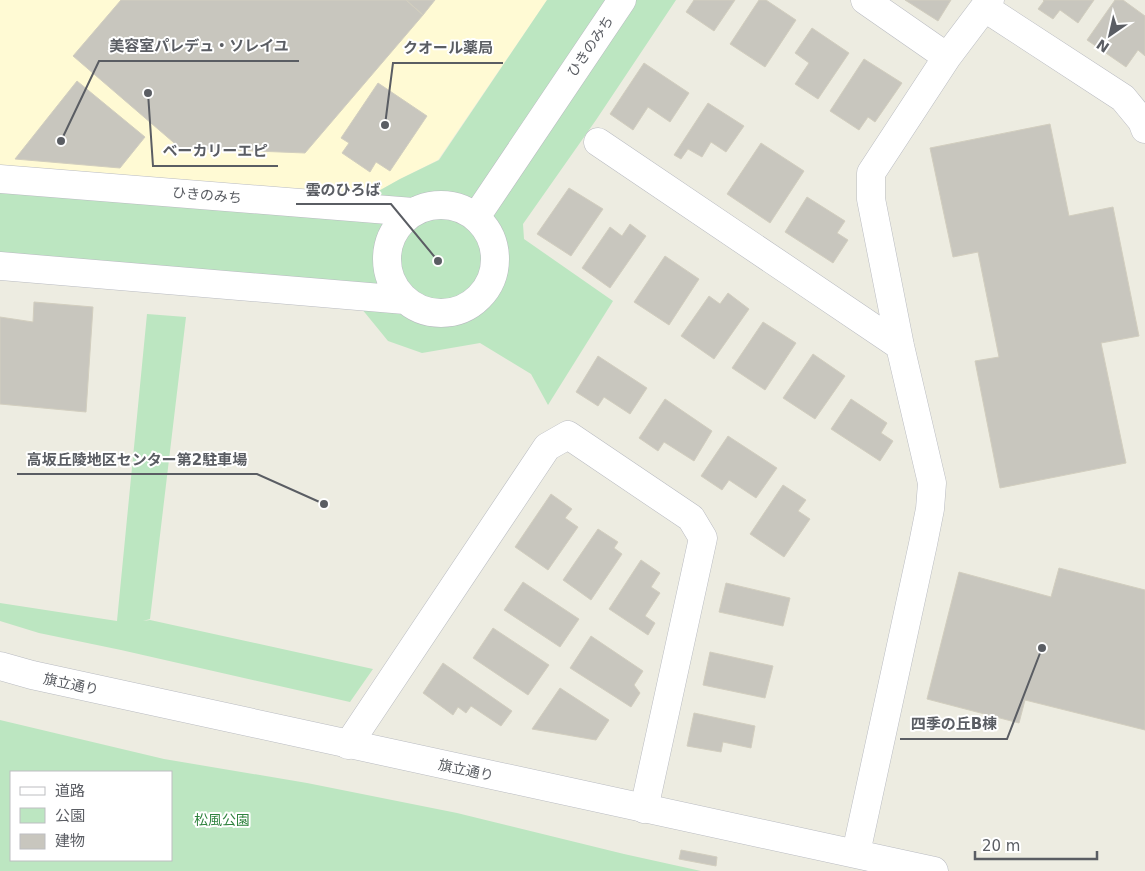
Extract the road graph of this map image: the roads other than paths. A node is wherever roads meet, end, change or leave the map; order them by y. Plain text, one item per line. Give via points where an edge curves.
1 (622, 0) edge
2 (865, 0) edge
3 (988, 4) edge
4 (947, 57) junction
5 (1145, 129) edge
6 (598, 142) dead end
7 (0, 179) edge
8 (413, 212) junction
9 (476, 217) junction
10 (0, 266) edge
11 (406, 300) junction
12 (900, 346) junction
13 (0, 666) edge
14 (348, 744) junction
15 (644, 809) junction
16 (856, 854) junction
17 (934, 871) edge

1 - 9 street, ひきのみち
2 - 4 street
3 - 4 street
3 - 5 street via 1123,98 1142,120
4 - 12 street via 870,173 871,199
6 - 12 street
7 - 8 street, ひきのみち
8 - 9 street via 423,206 442,203 460,207
8 - 11 street via 394,228 387,246 386,264 391,283
9 - 11 street via 488,231 494,248 495,265 481,296 467,307 432,313
10 - 11 street
12 - 16 street via 932,483 930,509
13 - 14 street, 旗立通り
14 - 15 street, 旗立通り
14 - 15 street via 547,448 568,435 691,518 703,538
15 - 16 street, 旗立通り
16 - 17 street, 旗立通り

